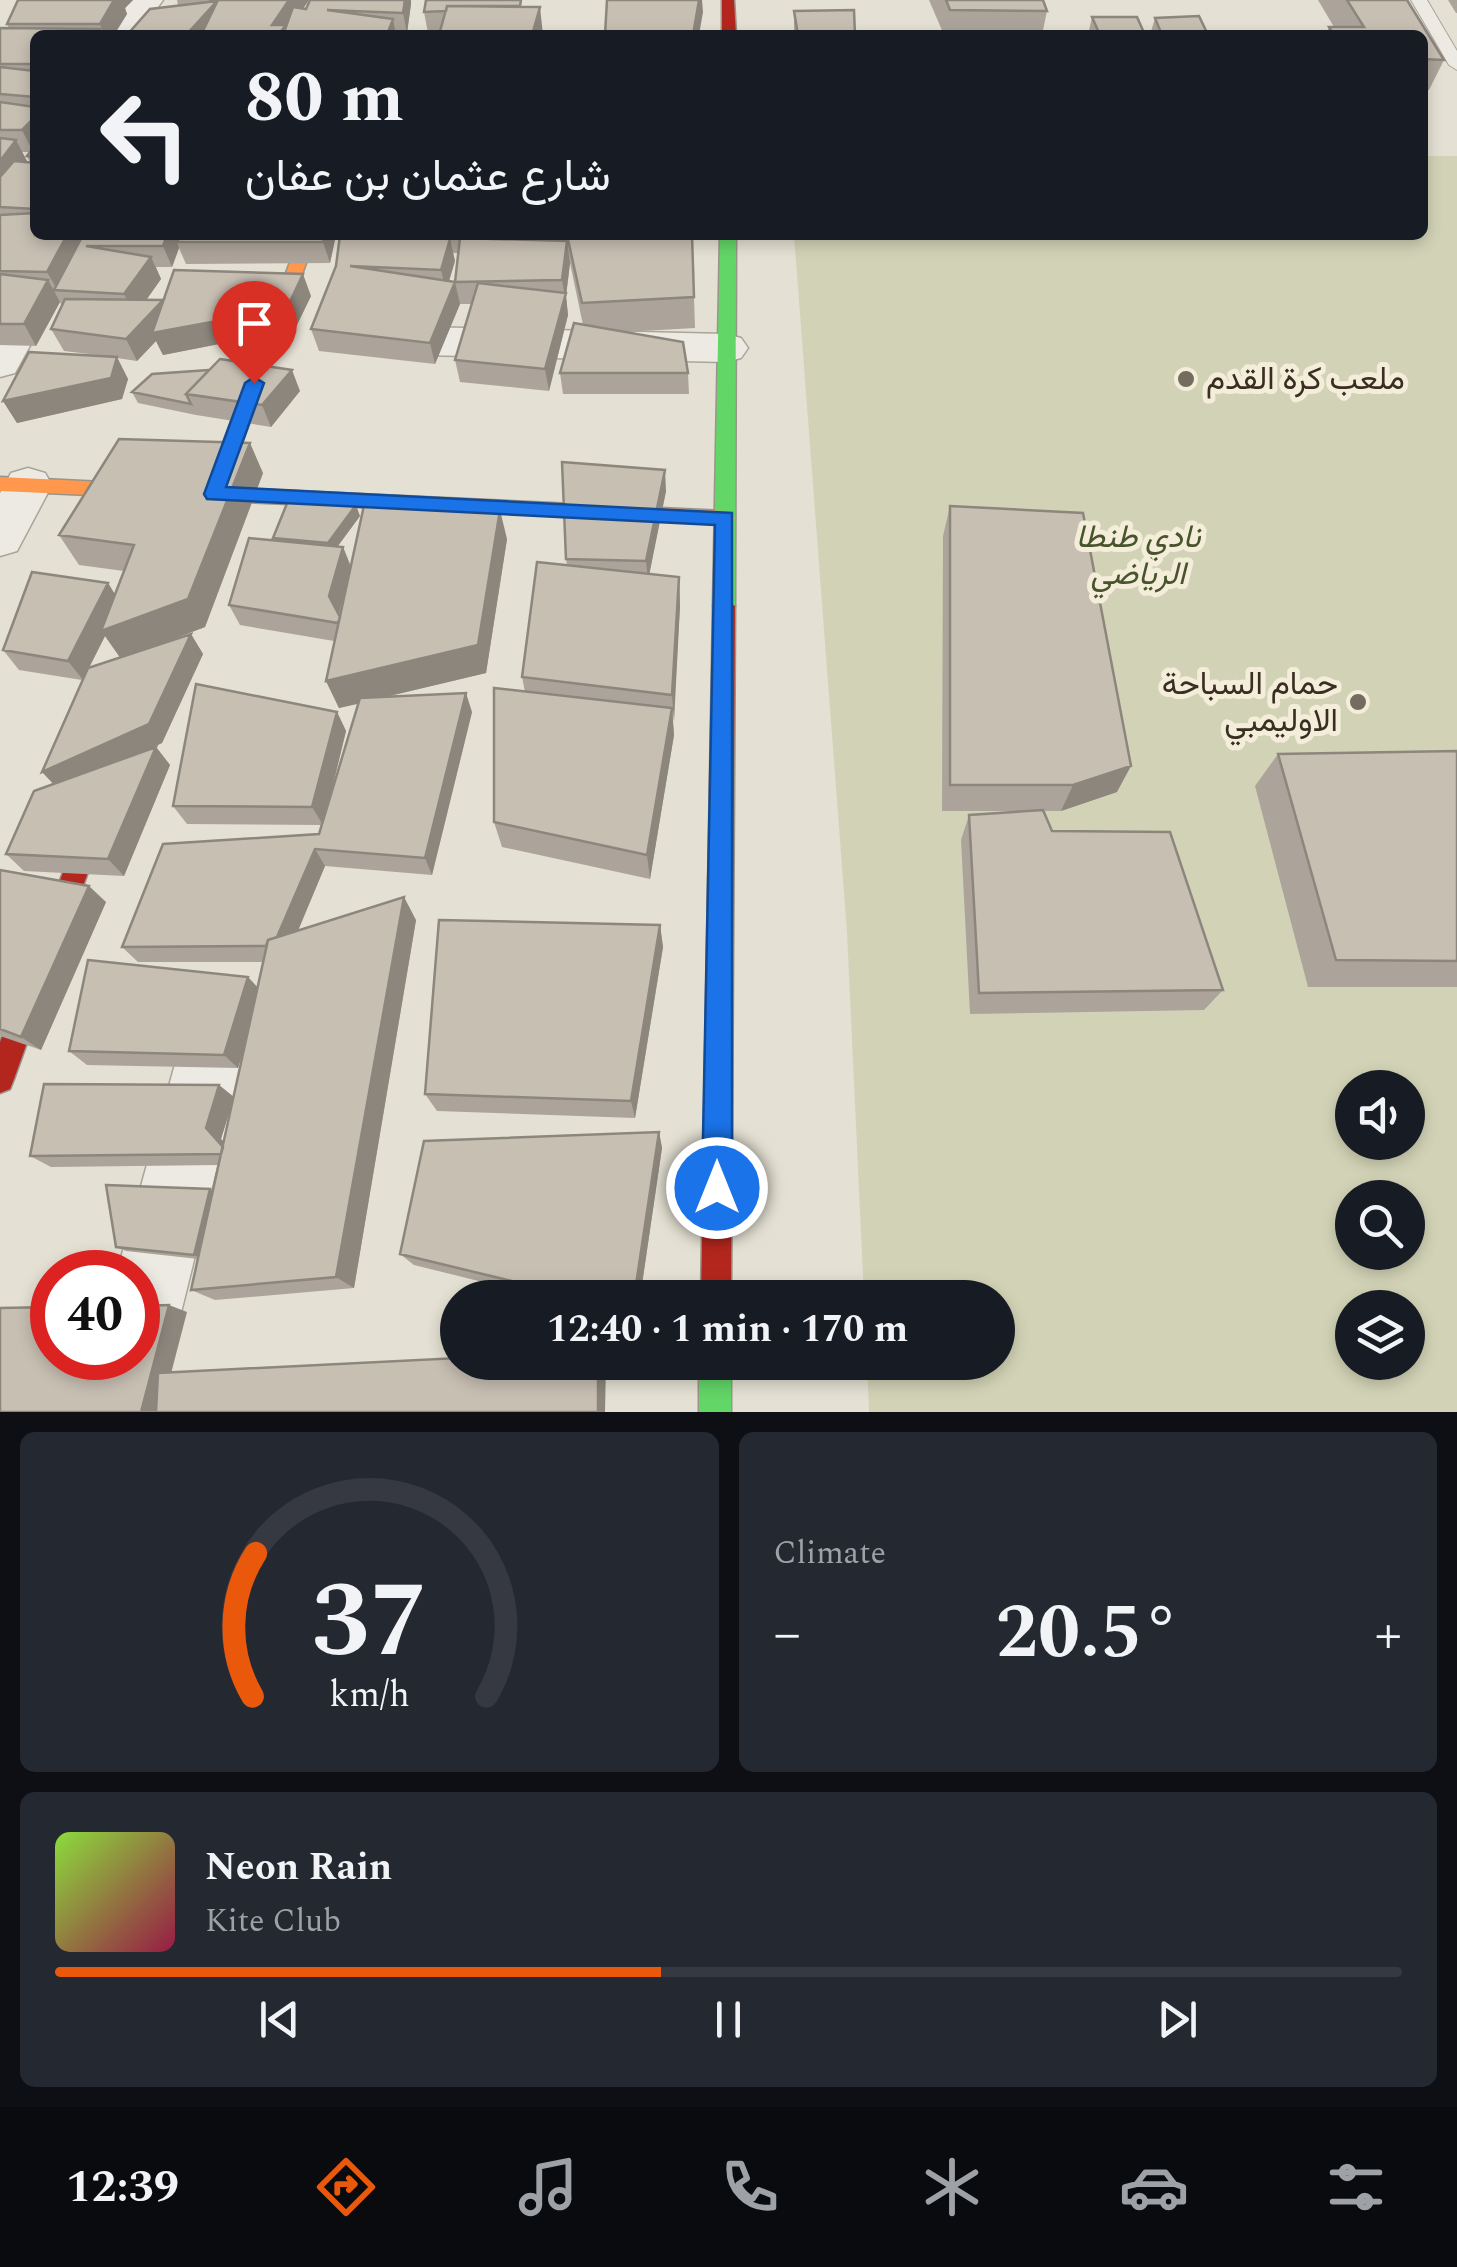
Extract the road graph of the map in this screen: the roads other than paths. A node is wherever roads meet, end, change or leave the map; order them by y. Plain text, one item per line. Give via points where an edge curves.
1 (147, 0) edge
2 (728, 0) edge
3 (1418, 0) edge
4 (126, 30) edge
5 (729, 30) edge
6 (1457, 65) edge
7 (69, 240) edge
8 (306, 240) edge
9 (728, 240) edge
10 (422, 341) edge
11 (726, 348) junction
12 (0, 362) edge
13 (14, 484) edge
14 (214, 494) junction
15 (725, 518) junction
16 (201, 530) edge
17 (0, 538) edge
18 (107, 786) edge
19 (219, 1024) edge
20 (0, 1079) edge
21 (159, 1250) edge
22 (716, 1280) edge
23 (715, 1380) edge
24 (714, 1412) edge

1 - 4 street
2 - 5 street
3 - 6 lane
7 - 12 street
8 - 14 street
9 - 11 street
10 - 11 street
11 - 15 street
13 - 14 street
13 - 17 street
14 - 15 street via 457,525
14 - 16 street
15 - 22 street
18 - 20 street
19 - 21 street
23 - 24 street

